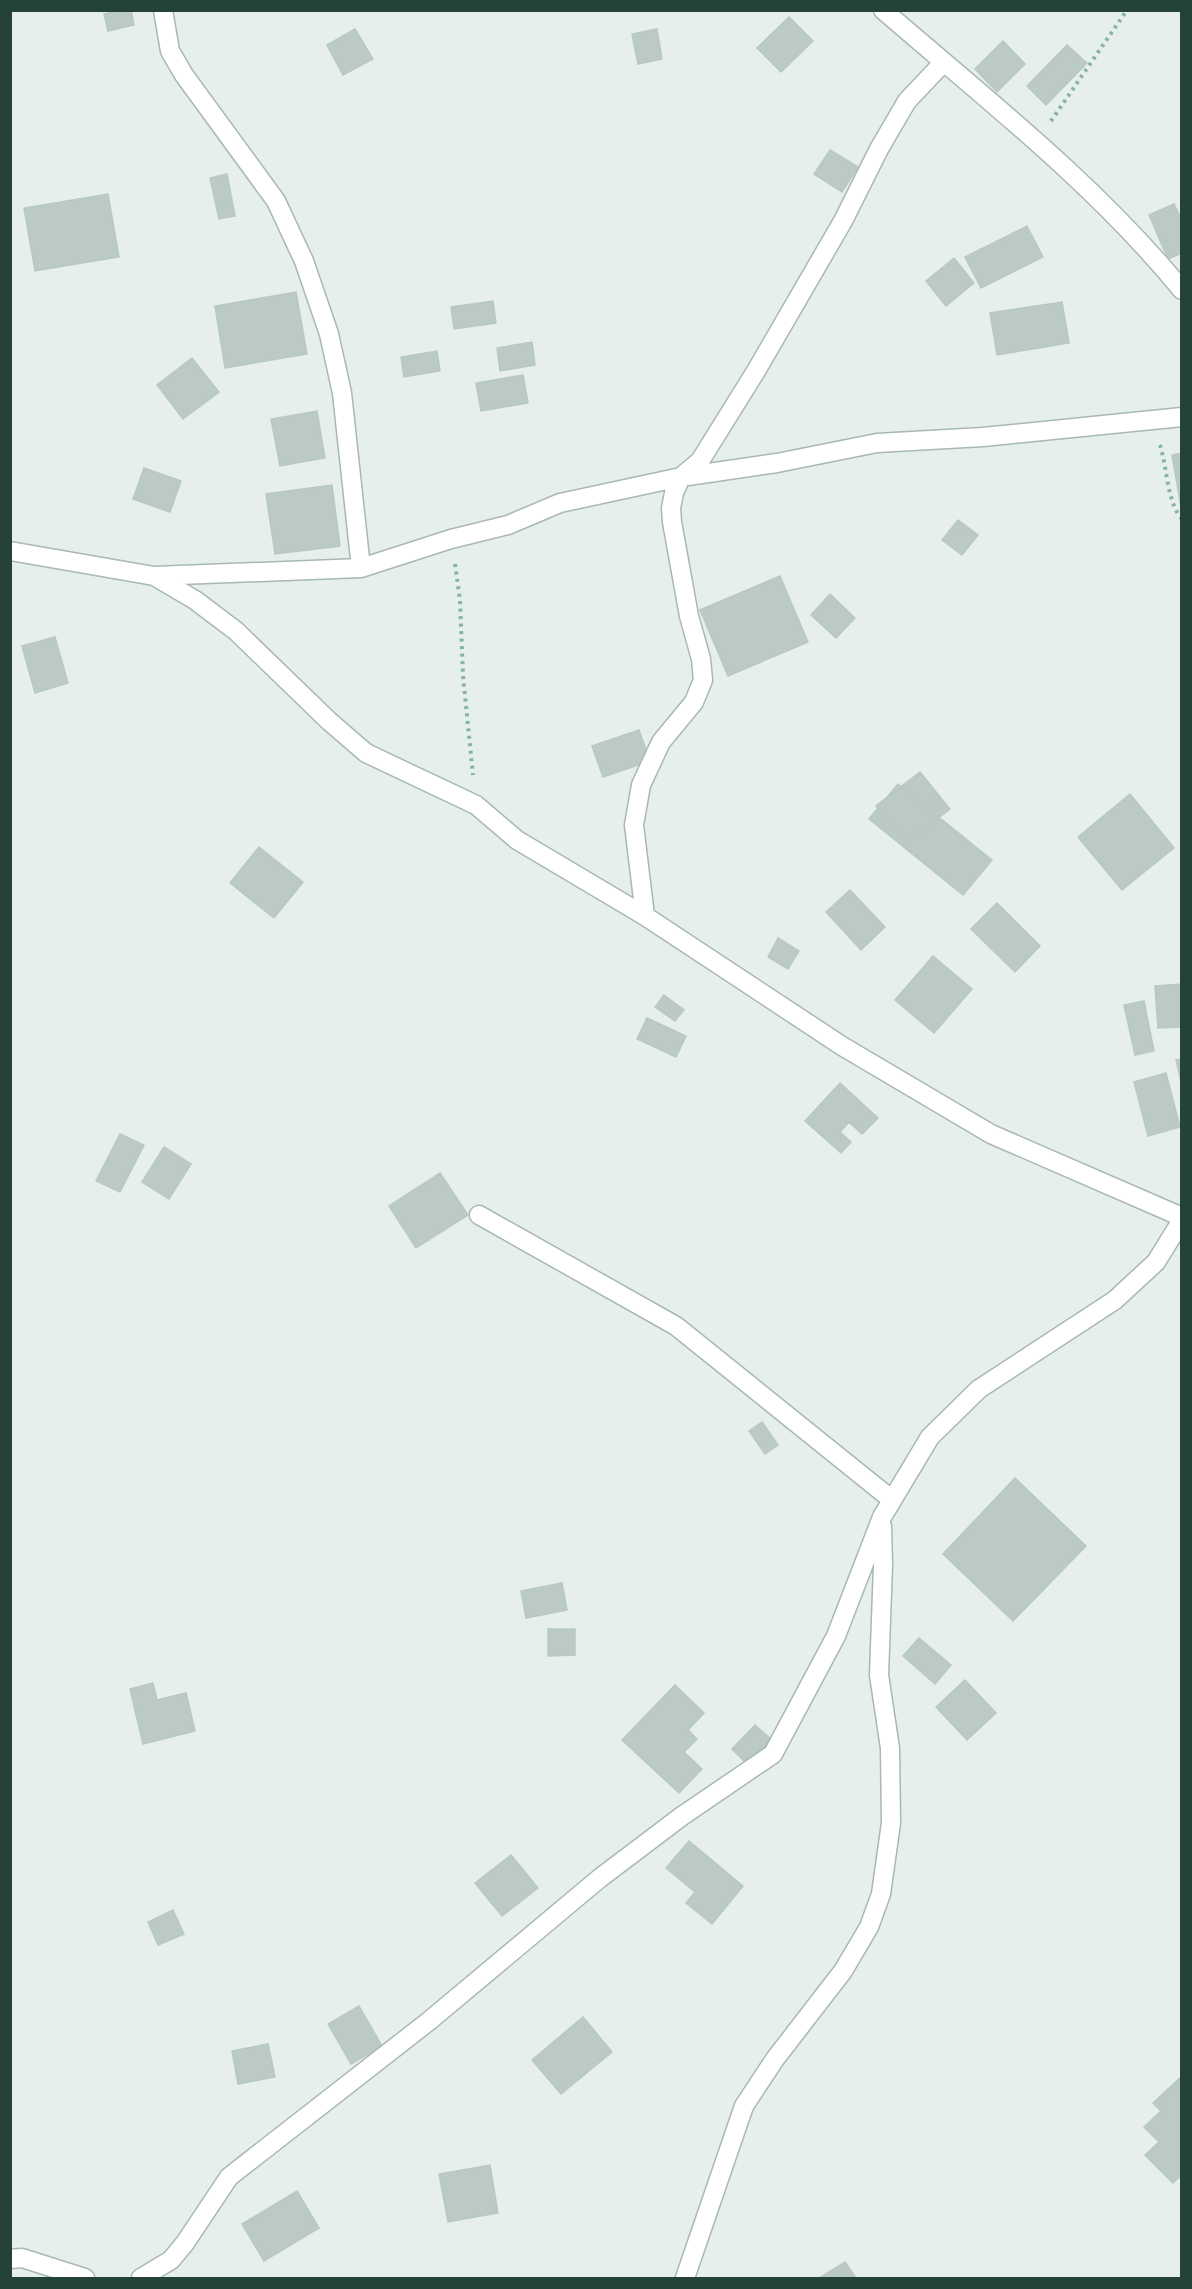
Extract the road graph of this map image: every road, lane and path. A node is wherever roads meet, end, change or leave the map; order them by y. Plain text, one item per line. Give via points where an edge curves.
1 (163, 10) edge
2 (883, 10) edge
3 (1127, 10) edge
4 (943, 63) junction
5 (1037, 141) junction
6 (1182, 290) edge
7 (1182, 417) edge
8 (1152, 420) junction
9 (681, 477) junction
10 (1182, 519) edge
11 (452, 538) junction
12 (10, 551) edge
13 (361, 568) junction
14 (154, 576) junction
15 (476, 805) junction
16 (645, 916) junction
17 (479, 1215) dead end
18 (1182, 1218) edge
19 (891, 1499) junction
20 (882, 1517) junction
21 (10, 2259) edge
22 (85, 2278) edge
23 (141, 2278) edge
24 (685, 2278) edge

1 - 13 street via 170,51 276,201 308,272 329,334 342,393
2 - 4 street
3 - 5 path
4 - 5 street
4 - 9 street via 907,101 756,371 700,461
5 - 6 street via 1152,254
7 - 8 street
8 - 9 street via 877,443
8 - 10 path via 1171,498
9 - 11 street via 560,502 508,525
9 - 16 street via 671,508 672,522 703,680 694,702 661,742 641,785 634,825
11 - 13 street
11 - 15 path
12 - 14 street
13 - 14 street
14 - 15 street via 236,631 366,753
15 - 16 street via 517,840
16 - 18 street via 842,1046 992,1134
17 - 19 street via 676,1326
18 - 19 street via 1156,1262 1115,1300 980,1389 930,1437
19 - 20 street
20 - 23 street via 836,1636 773,1754 681,1816 600,1878 429,2021 229,2177 185,2243 171,2259
20 - 24 street via 879,1675 890,1748 891,1823 881,1894 869,1927 843,1971 744,2106
21 - 22 street via 22,2258

